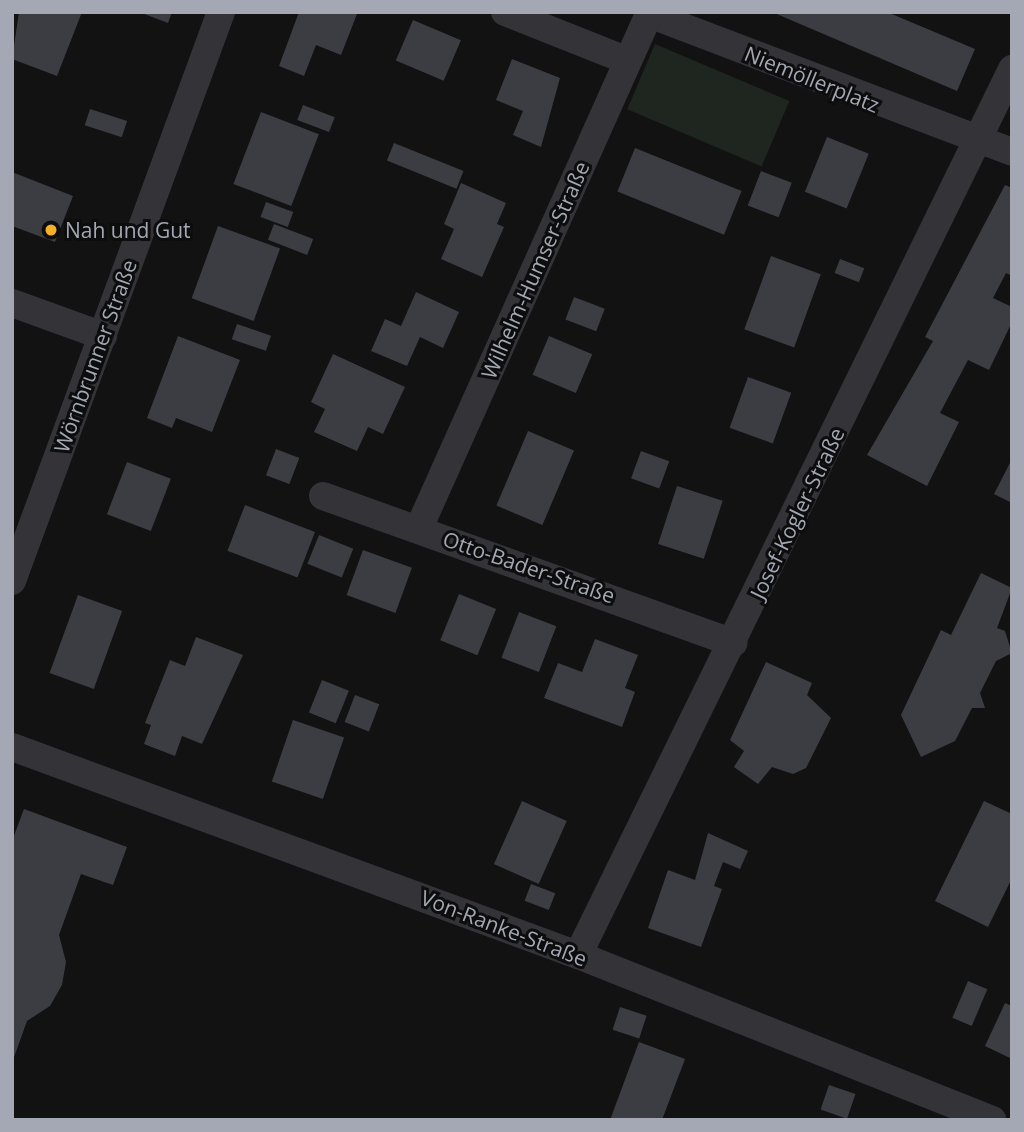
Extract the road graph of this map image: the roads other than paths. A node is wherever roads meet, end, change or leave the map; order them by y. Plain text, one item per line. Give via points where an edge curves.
1 (221, 12) edge
2 (505, 12) edge
3 (649, 13) edge
4 (628, 61) junction
5 (1012, 69) edge
6 (974, 143) junction
7 (1012, 152) edge
8 (12, 303) edge
9 (103, 336) junction
10 (323, 496) dead end
11 (419, 528) junction
12 (12, 581) edge
13 (733, 643) junction
14 (12, 747) edge
15 (578, 955) junction
16 (992, 1120) edge

1 - 9 street, Wörnbrunner Straße
2 - 4 street
3 - 4 street, Wilhelm-Humser-Straße
3 - 6 street, Niemöllerplatz
4 - 11 street, Wilhelm-Humser-Straße
5 - 6 street, Josef-Kogler-Straße
6 - 7 street, Niemöllerplatz
6 - 13 street, Josef-Kogler-Straße
8 - 9 street
9 - 12 street, Wörnbrunner Straße
10 - 11 street, Otto-Bader-Straße
11 - 13 street, Otto-Bader-Straße
13 - 15 street, Josef-Kogler-Straße
14 - 15 street, Von-Ranke-Straße
15 - 16 street, Von-Ranke-Straße

